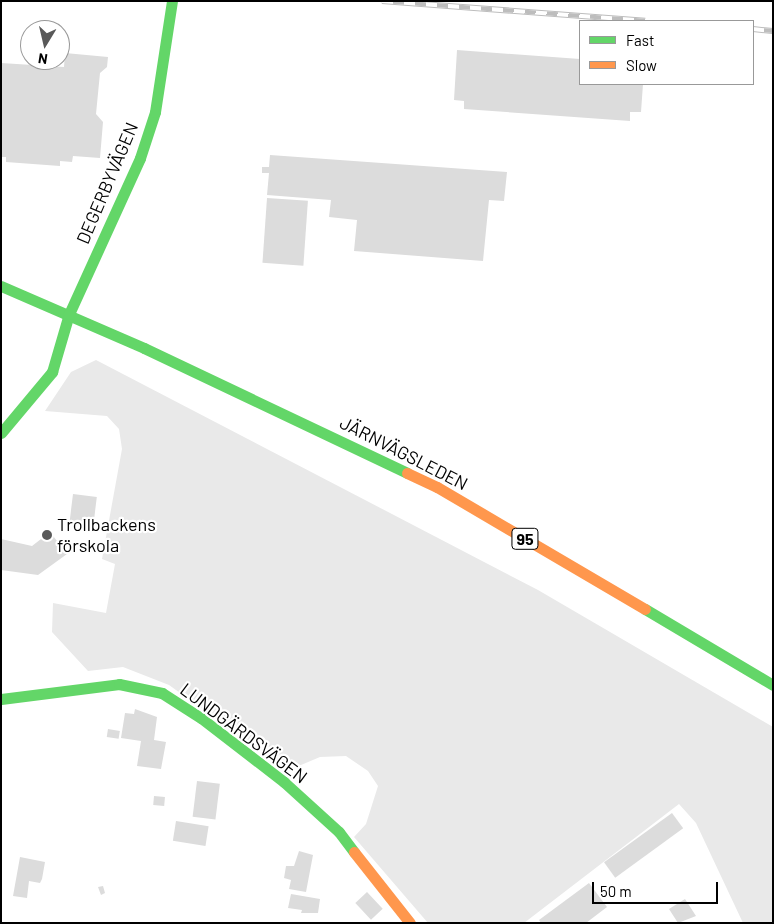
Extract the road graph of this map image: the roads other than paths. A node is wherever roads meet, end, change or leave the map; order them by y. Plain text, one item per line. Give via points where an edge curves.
1 (172, 1) edge
2 (1, 286) edge
3 (69, 314) junction
4 (1, 433) edge
5 (773, 685) edge
6 (1, 699) edge
7 (410, 923) edge

1 - 3 street, DEGERBYVÄGEN via 148,138
2 - 3 street, JÄRNVÄGSLEDEN / 95
3 - 4 street, DEGERBYVÄGEN via 52,372
3 - 5 street, JÄRNVÄGSLEDEN / 95 via 438,487
6 - 7 street, LUNDGÄRDSVÄGEN via 119,684 162,694 201,718 284,782 339,832

